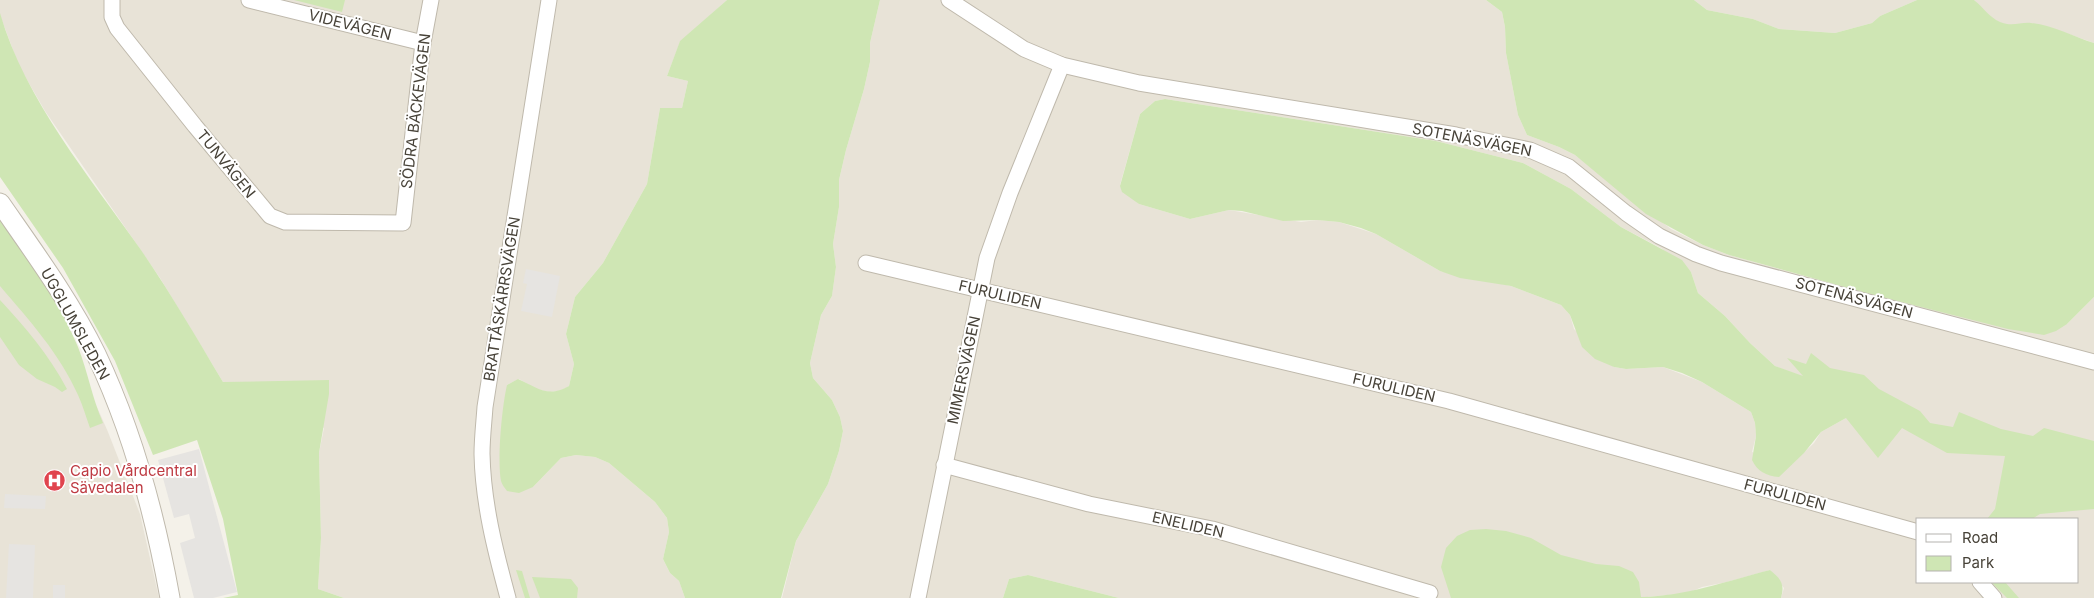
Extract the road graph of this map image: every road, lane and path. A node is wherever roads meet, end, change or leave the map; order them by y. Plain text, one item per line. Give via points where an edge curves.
1 (112, 0) edge
2 (249, 0) edge
3 (430, 0) edge
4 (549, 0) edge
5 (949, 0) edge
6 (423, 43) junction
7 (1062, 65) junction
8 (0, 203) edge
9 (403, 223) joint
10 (866, 263) dead end
11 (981, 291) junction
12 (2094, 362) edge
13 (944, 465) junction
14 (1916, 531) edge
15 (1981, 583) edge
16 (1430, 594) dead end
17 (170, 598) edge
18 (508, 598) edge
19 (918, 598) edge
20 (1994, 598) edge

1 - 9 street, TUNVÄGEN via 112,17 117,28 270,216 285,222
2 - 6 street, VIDEVÄGEN
3 - 6 street, SÖDRA BÄCKEVÄGEN
4 - 18 street, BRATTÅSKÄRRSVÄGEN via 486,407 482,452 490,532
5 - 7 street, SOTENÄSVÄGEN via 1024,49
6 - 9 street, SÖDRA BÄCKEVÄGEN
7 - 11 street, MIMERSVÄGEN via 998,224
7 - 12 street, SOTENÄSVÄGEN via 1139,83 1530,150 1569,167 1642,226 1696,254
8 - 17 street, UGGLUMSLEDEN via 69,306 106,378 127,428 150,500
10 - 11 street, FURULIDEN
11 - 13 street, MIMERSVÄGEN
11 - 14 street, FURULIDEN via 1449,401
13 - 16 street, ENELIDEN via 1089,504 1212,529
13 - 19 street, MIMERSVÄGEN
15 - 20 street

